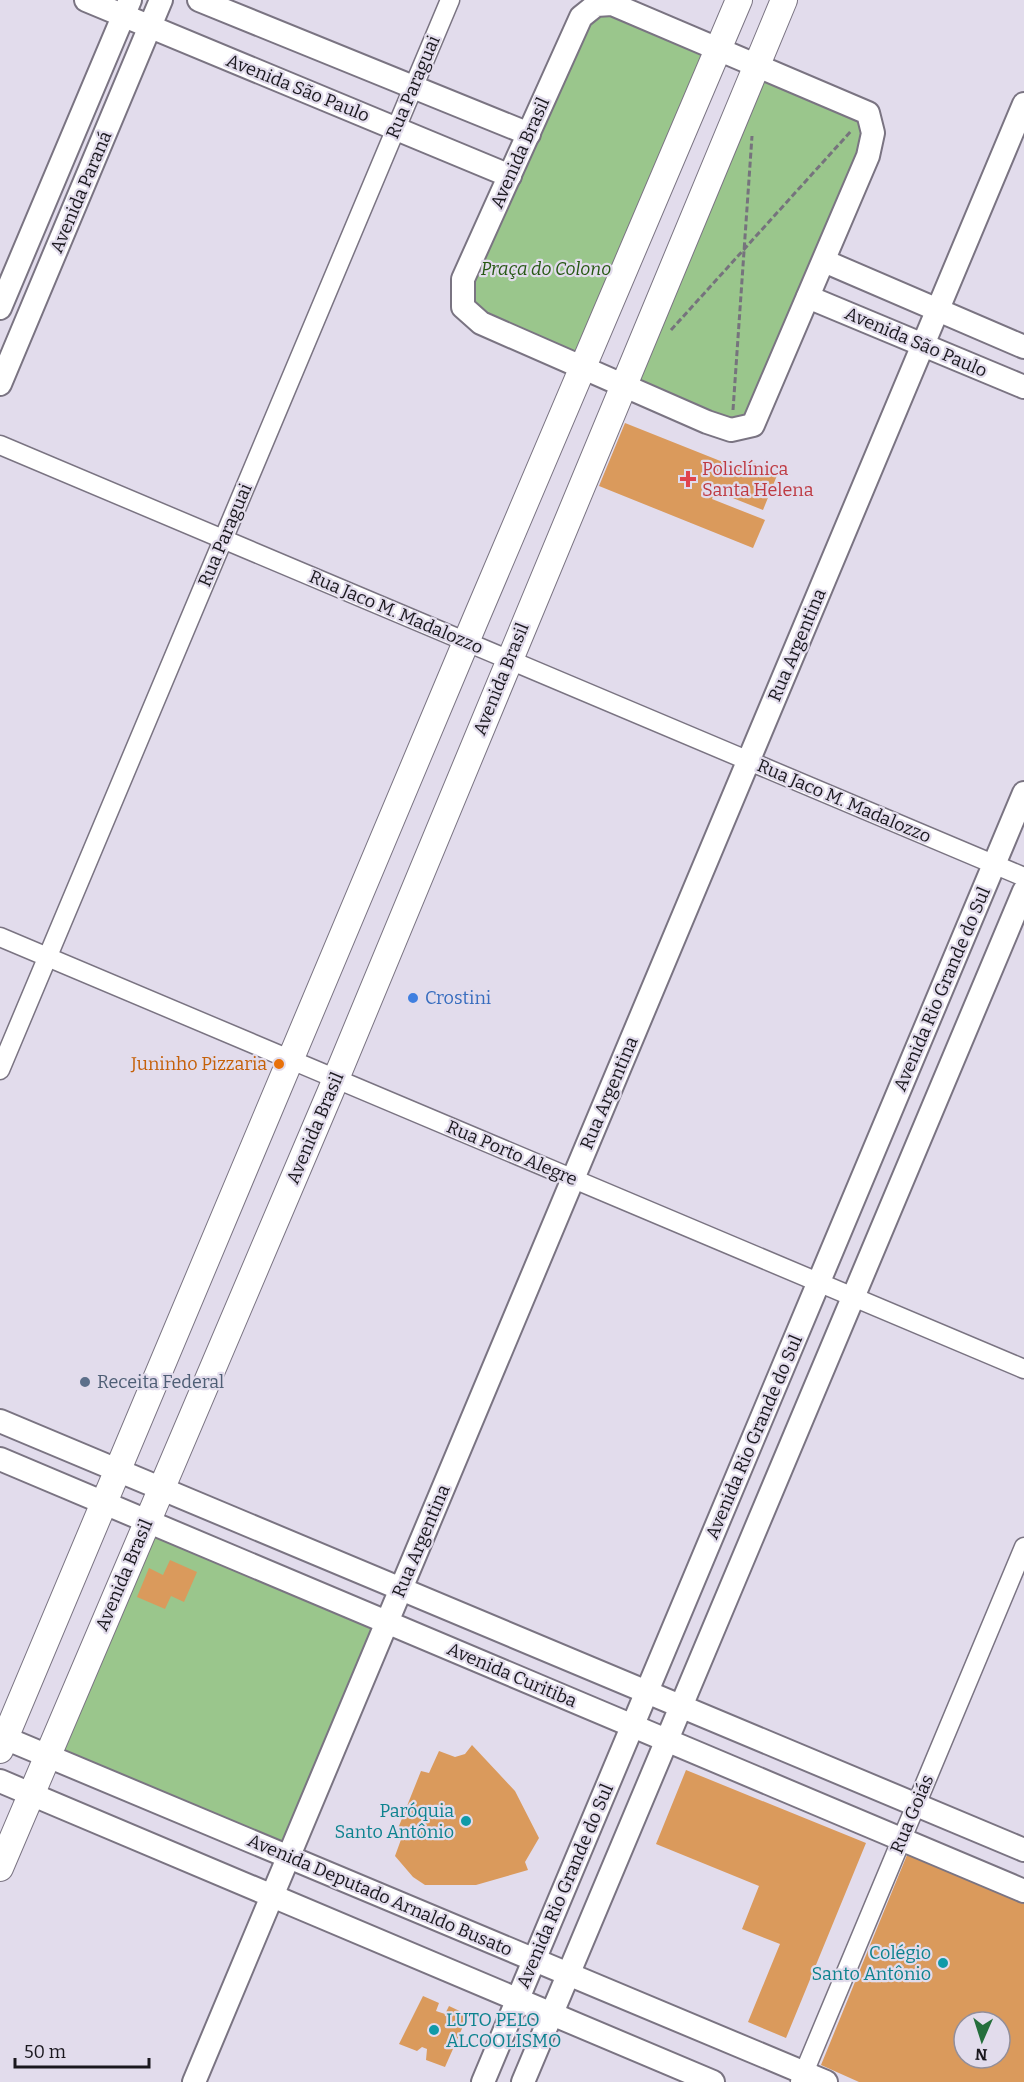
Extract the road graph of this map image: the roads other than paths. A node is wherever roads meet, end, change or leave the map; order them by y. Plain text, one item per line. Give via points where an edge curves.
1 (86, 0) edge
2 (161, 0) edge
3 (200, 0) edge
4 (450, 0) edge
5 (740, 0) edge
6 (784, 0) edge
7 (126, 8) edge
8 (150, 27) junction
9 (719, 50) junction
10 (757, 66) junction
11 (413, 87) junction
12 (1024, 104) edge
13 (396, 128) junction
14 (529, 134) junction
15 (510, 176) junction
16 (824, 261) junction
17 (808, 297) junction
18 (0, 308) edge
19 (938, 310) junction
20 (923, 345) junction
21 (1024, 346) edge
22 (582, 367) junction
23 (0, 384) edge
24 (622, 385) junction
25 (1024, 387) edge
26 (0, 444) edge
27 (223, 539) junction
28 (466, 641) junction
29 (509, 660) junction
30 (749, 760) junction
31 (1024, 793) edge
32 (994, 864) junction
33 (1024, 877) edge
34 (1024, 891) edge
35 (0, 937) edge
36 (47, 957) junction
37 (290, 1059) junction
38 (0, 1070) edge
39 (336, 1079) junction
40 (573, 1179) junction
41 (819, 1282) junction
42 (853, 1297) junction
43 (1024, 1369) edge
44 (0, 1421) edge
45 (0, 1459) edge
46 (116, 1470) junction
47 (161, 1489) junction
48 (103, 1503) junction
49 (147, 1521) junction
50 (1024, 1547) edge
51 (400, 1589) junction
52 (387, 1622) junction
53 (647, 1692) junction
54 (681, 1707) junction
55 (632, 1726) junction
56 (667, 1740) junction
57 (2, 1741) edge
58 (47, 1756) junction
59 (0, 1781) edge
60 (31, 1794) junction
61 (916, 1805) junction
62 (902, 1839) junction
63 (1024, 1850) edge
64 (288, 1857) junction
65 (0, 1868) edge
66 (1024, 1891) edge
67 (272, 1896) junction
68 (534, 1960) junction
69 (569, 1974) junction
70 (518, 2000) junction
71 (552, 2014) junction
72 (802, 2077) edge
73 (194, 2082) edge
74 (483, 2082) edge
75 (523, 2082) edge
76 (712, 2082) edge
77 (826, 2082) edge

1 - 7 street, Avenida São Paulo
2 - 8 street, Avenida Paraná
3 - 11 street
4 - 11 street, Rua Paraguai
5 - 9 main road
6 - 10 main road, Avenida Brasil
7 - 8 street, Avenida São Paulo
7 - 18 street, Avenida Paraná
8 - 13 street, Avenida São Paulo
8 - 23 street, Avenida Paraná
9 - 10 street, Avenida Brasil
9 - 14 street, Avenida Brasil via 612,4 596,5 581,17
9 - 22 main road
10 - 16 street, Avenida Brasil via 867,113 873,133 868,156
10 - 24 main road, Avenida Brasil
11 - 13 street, Rua Paraguai
11 - 14 street
12 - 19 street, Rua Argentina
13 - 15 street, Avenida São Paulo
13 - 27 street, Rua Paraguai
14 - 15 street, Avenida Brasil
15 - 22 street, Avenida Brasil via 463,279 463,307 481,323
16 - 17 street
16 - 19 street
17 - 20 street, Avenida São Paulo
17 - 24 street, Avenida Brasil via 753,425 731,430
19 - 20 street, Rua Argentina
19 - 21 street
20 - 25 street, Avenida São Paulo
20 - 30 street, Rua Argentina
22 - 24 street, Avenida Brasil
22 - 28 main road
24 - 29 main road, Avenida Brasil
26 - 27 street, Rua Jaco M. Madalozzo
27 - 28 street, Rua Jaco M. Madalozzo
27 - 36 street, Rua Paraguai
28 - 29 street, Rua Jaco M. Madalozzo
28 - 37 main road
29 - 30 street, Rua Jaco M. Madalozzo
29 - 39 main road, Avenida Brasil
30 - 32 street, Rua Jaco M. Madalozzo
30 - 40 street, Rua Argentina
31 - 32 street, Avenida Rio Grande do Sul
32 - 33 street, Rua Jaco M. Madalozzo
32 - 41 street, Avenida Rio Grande do Sul
34 - 42 street, Avenida Rio Grande do Sul
35 - 36 street, Rua Porto Alegre
36 - 37 street, Rua Porto Alegre
36 - 38 street, Rua Paraguai
37 - 39 street, Rua Porto Alegre
37 - 46 main road
39 - 40 street, Rua Porto Alegre
39 - 47 main road, Avenida Brasil
40 - 41 street, Rua Porto Alegre
40 - 51 street, Rua Argentina
41 - 42 street, Rua Porto Alegre
41 - 53 street, Avenida Rio Grande do Sul
42 - 43 street, Rua Porto Alegre
42 - 54 street, Avenida Rio Grande do Sul
44 - 46 street, Avenida Curitiba
45 - 48 street, Avenida Curitiba
46 - 47 street, Avenida Curitiba
46 - 48 main road
47 - 49 main road, Avenida Brasil
47 - 51 street, Avenida Curitiba
48 - 49 street, Avenida Curitiba
48 - 57 main road
49 - 52 street, Avenida Curitiba
49 - 58 main road, Avenida Brasil
50 - 61 street, Rua Goiás
51 - 52 street, Rua Argentina
51 - 53 street, Avenida Curitiba
52 - 55 street, Avenida Curitiba
52 - 64 street, Rua Argentina
53 - 54 street, Avenida Curitiba
53 - 55 street, Avenida Rio Grande do Sul
54 - 56 street, Avenida Rio Grande do Sul
54 - 61 street, Avenida Curitiba
55 - 56 street, Avenida Curitiba
55 - 68 street, Avenida Rio Grande do Sul
56 - 62 street, Avenida Curitiba
56 - 69 street, Avenida Rio Grande do Sul
57 - 58 street, Avenida Deputado Arnaldo Busato
58 - 60 main road, Avenida Brasil
58 - 64 street, Avenida Deputado Arnaldo Busato
59 - 60 street
60 - 65 main road, Avenida Brasil
60 - 67 street
61 - 62 street, Rua Goiás
61 - 63 street, Avenida Curitiba
62 - 66 street, Avenida Curitiba
62 - 72 street, Rua Goiás
64 - 67 street, Rua Argentina
64 - 68 street, Avenida Deputado Arnaldo Busato
67 - 70 street
67 - 73 street, Rua Argentina
68 - 69 street, Avenida Deputado Arnaldo Busato
68 - 70 street, Avenida Rio Grande do Sul
69 - 71 street, Avenida Rio Grande do Sul
69 - 72 street, Avenida Deputado Arnaldo Busato
70 - 71 street
70 - 74 street, Avenida Rio Grande do Sul
71 - 75 street, Avenida Rio Grande do Sul
71 - 76 street
72 - 77 street, Avenida Deputado Arnaldo Busato

